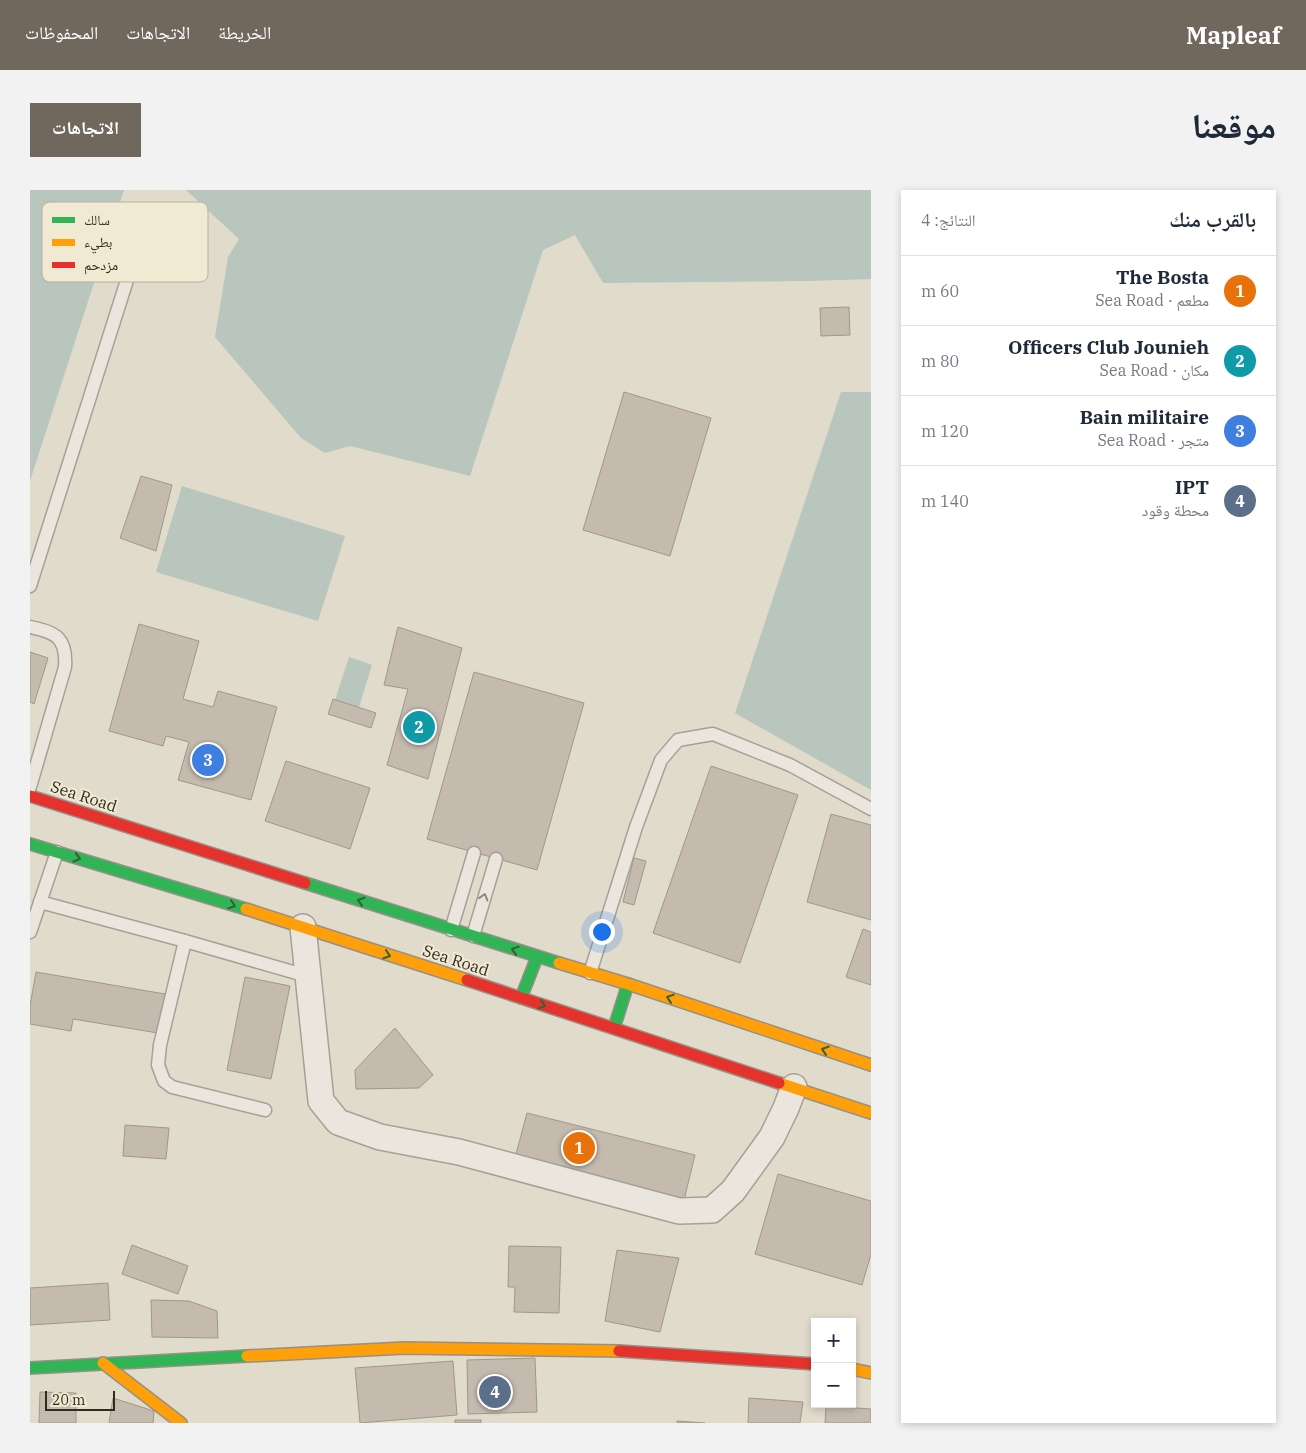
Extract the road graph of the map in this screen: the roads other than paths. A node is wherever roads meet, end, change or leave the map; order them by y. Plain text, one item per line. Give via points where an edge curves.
1 (126, 282) edge
2 (30, 586) edge
3 (30, 627) edge
4 (30, 787) edge
5 (30, 796) edge
6 (871, 809) edge
7 (30, 844) edge
8 (57, 852) junction
9 (474, 853) dead end
10 (496, 859) dead end
11 (40, 902) junction
12 (303, 927) junction
13 (451, 930) junction
14 (30, 932) edge
15 (473, 936) junction
16 (185, 941) junction
17 (536, 957) junction
18 (590, 973) junction
19 (308, 976) junction
20 (628, 984) junction
21 (521, 998) junction
22 (614, 1028) junction
23 (871, 1065) edge
24 (794, 1087) junction
25 (265, 1110) dead end
26 (871, 1113) edge
27 (102, 1364) junction
28 (811, 1364) edge
29 (30, 1368) edge
30 (856, 1370) edge
31 (871, 1373) edge
32 (181, 1423) edge

1 - 2 lane
3 - 4 lane via 60,638 66,652 65,667
13 -> 5 main road, Sea Road
6 - 18 lane via 790,765 712,734 678,740 661,760 651,785
7 - 8 main road, Sea Road
8 - 11 lane
8 -> 12 main road, Sea Road
9 - 13 lane
15 -> 10 lane
11 - 14 lane
11 - 16 lane
12 - 19 street
12 -> 21 main road, Sea Road
13 - 15 main road, Sea Road
17 -> 15 main road, Sea Road
16 - 19 lane
16 - 25 lane via 160,1045 158,1065 164,1081 172,1087
17 - 18 main road, Sea Road
17 - 21 main road
18 - 20 main road, Sea Road
19 - 24 street via 321,1101 338,1122 380,1137 459,1152 680,1211 712,1210 733,1191 772,1138
20 - 22 main road
23 -> 20 main road, Sea Road
21 -> 22 main road, Sea Road
22 - 24 main road, Sea Road
24 - 26 main road, Sea Road
27 - 28 main road via 404,1348 600,1350
27 - 29 main road
27 - 32 main road
30 - 31 main road

